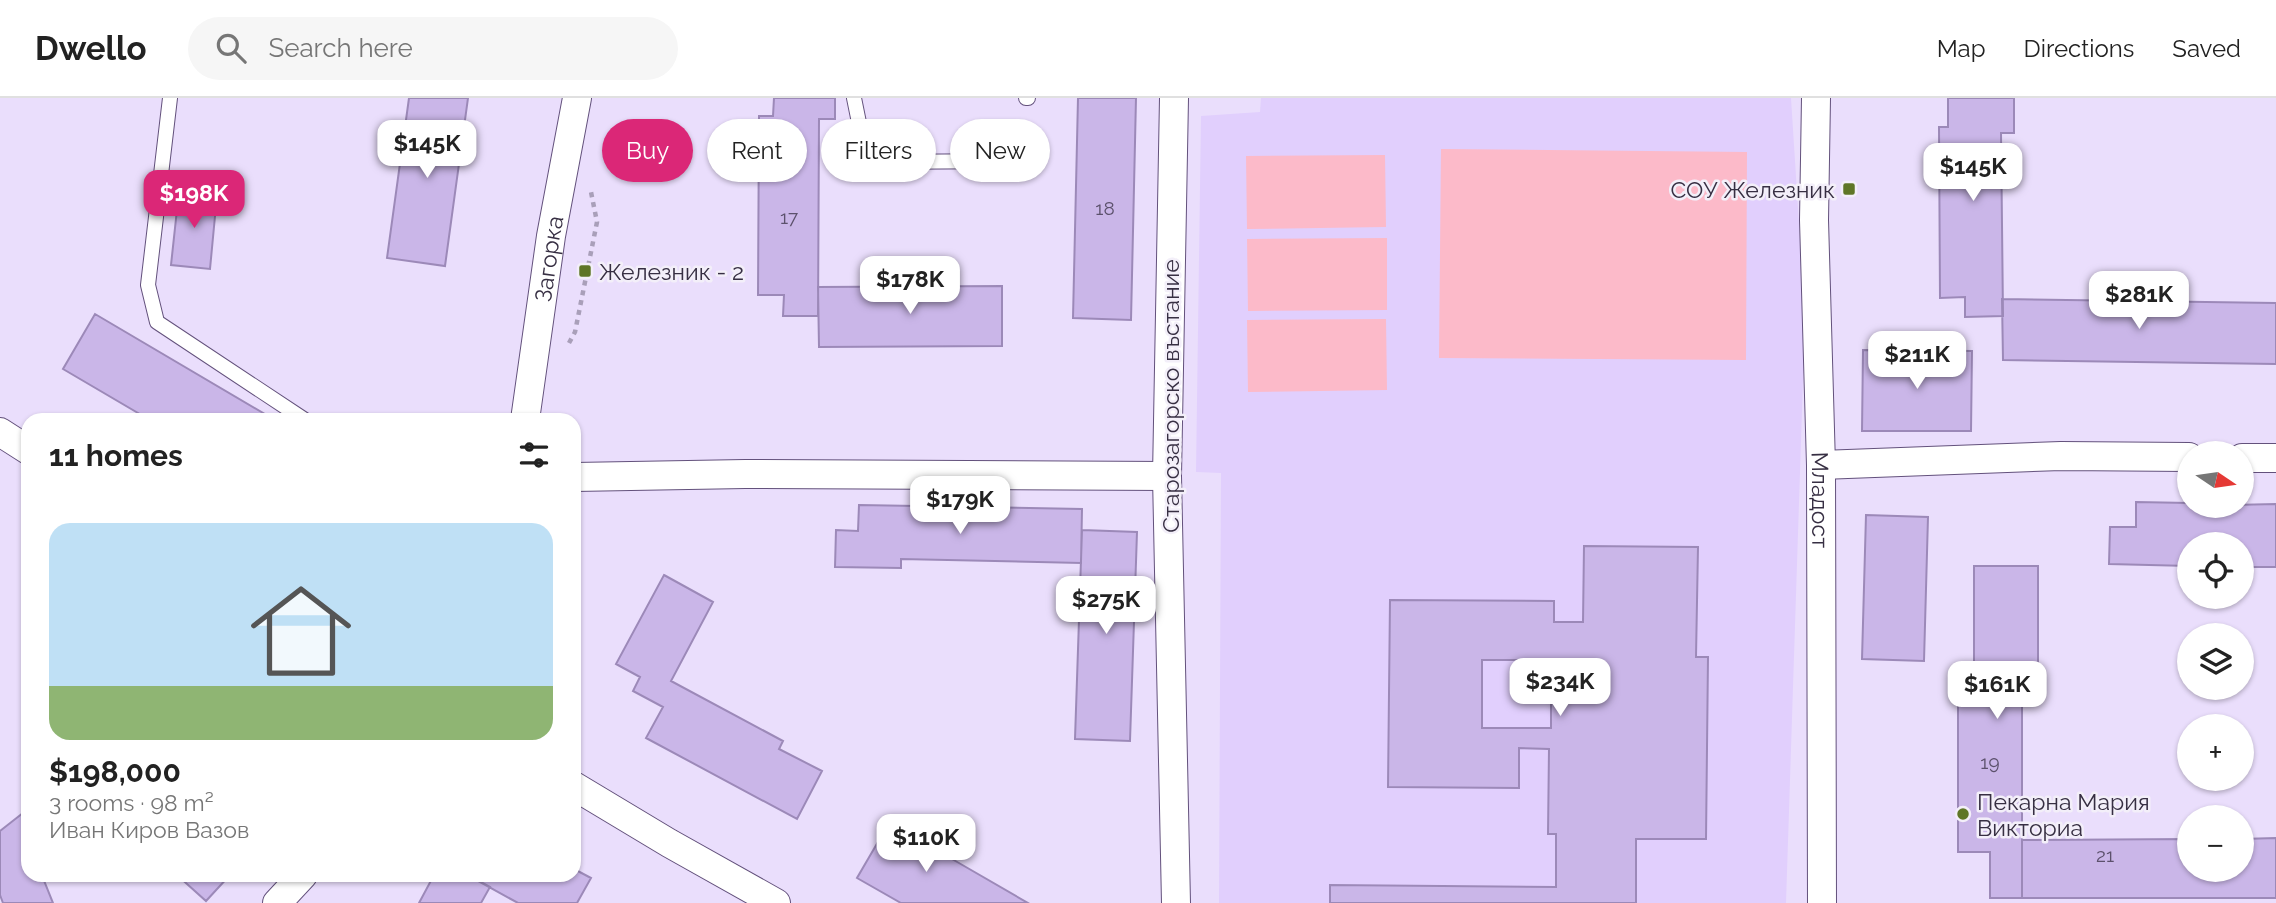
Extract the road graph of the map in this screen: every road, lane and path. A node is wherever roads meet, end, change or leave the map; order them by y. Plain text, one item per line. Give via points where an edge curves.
1 (170, 98) edge
2 (577, 98) edge
3 (854, 98) edge
4 (1174, 98) edge
5 (1816, 98) edge
6 (950, 161) edge
7 (294, 413) edge
8 (526, 413) edge
9 (0, 432) edge
10 (21, 446) edge
11 (2177, 457) edge
12 (2254, 458) edge
13 (2276, 458) edge
14 (1821, 465) junction
15 (1167, 476) junction
16 (581, 477) edge
17 (581, 790) edge
18 (296, 882) edge
19 (277, 903) edge
20 (776, 903) edge
21 (1176, 903) edge
22 (1822, 903) edge

1 - 7 lane via 148,285 157,322
2 - 8 street, Загорка via 551,236
3 - 6 lane via 867,162
4 - 15 street, Старозагорско въстание
5 - 14 street, Младост via 1814,220
9 - 10 street
11 - 14 street via 2061,456
12 - 13 street
14 - 22 street, Младост
15 - 16 street
15 - 21 street, Старозагорско въстание
17 - 20 street
18 - 19 street

